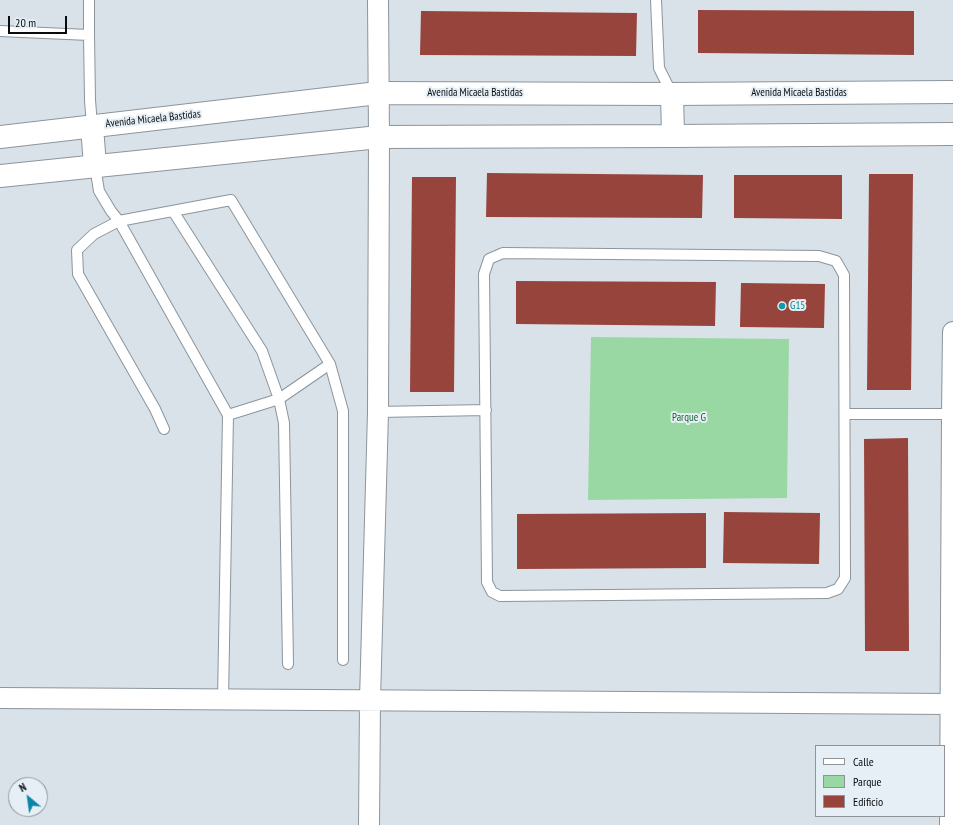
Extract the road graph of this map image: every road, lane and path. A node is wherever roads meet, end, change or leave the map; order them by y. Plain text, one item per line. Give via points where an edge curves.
1 (89, 0) edge
2 (378, 0) edge
3 (656, 0) edge
4 (0, 31) edge
5 (89, 35) junction
6 (953, 92) edge
7 (378, 93) junction
8 (672, 94) junction
9 (92, 126) junction
10 (953, 134) edge
11 (673, 136) junction
12 (0, 137) edge
13 (379, 137) junction
14 (95, 166) junction
15 (0, 176) edge
16 (172, 211) junction
17 (119, 221) junction
18 (953, 332) edge
19 (330, 364) junction
20 (279, 399) junction
21 (486, 410) junction
22 (378, 412) junction
23 (844, 414) junction
24 (952, 414) junction
25 (228, 415) junction
26 (164, 429) dead end
27 (342, 660) dead end
28 (288, 664) dead end
29 (0, 698) edge
30 (223, 700) junction
31 (370, 700) junction
32 (952, 704) edge
33 (369, 825) edge
34 (950, 825) edge

1 - 5 lane
2 - 7 street
3 - 8 lane via 659,68
4 - 5 lane
5 - 9 lane
6 - 8 main road, Avenida Micaela Bastidas
7 - 8 main road, Avenida Micaela Bastidas
7 - 9 main road, Avenida Micaela Bastidas
7 - 13 street
8 - 11 main road
9 - 12 main road, Avenida Micaela Bastidas
9 - 14 main road
10 - 11 main road
11 - 13 main road
13 - 14 main road
13 - 22 street
14 - 15 main road
14 - 17 lane via 100,191
16 - 17 lane
16 - 19 lane via 231,200
16 - 20 lane via 262,351
17 - 25 lane
17 - 26 lane via 94,234 77,250 78,274
18 - 24 street
19 - 20 lane
19 - 27 lane via 343,410
20 - 25 lane
20 - 28 lane via 284,423
21 - 22 lane
21 - 23 lane via 484,274 489,259 503,253 819,256 836,261 844,275
21 - 23 lane via 487,582 492,592 500,596 827,593 838,589 844,578
22 - 31 street
23 - 24 lane
24 - 32 street
25 - 30 lane
29 - 30 street
30 - 31 street
31 - 32 street
31 - 33 street
32 - 34 street

